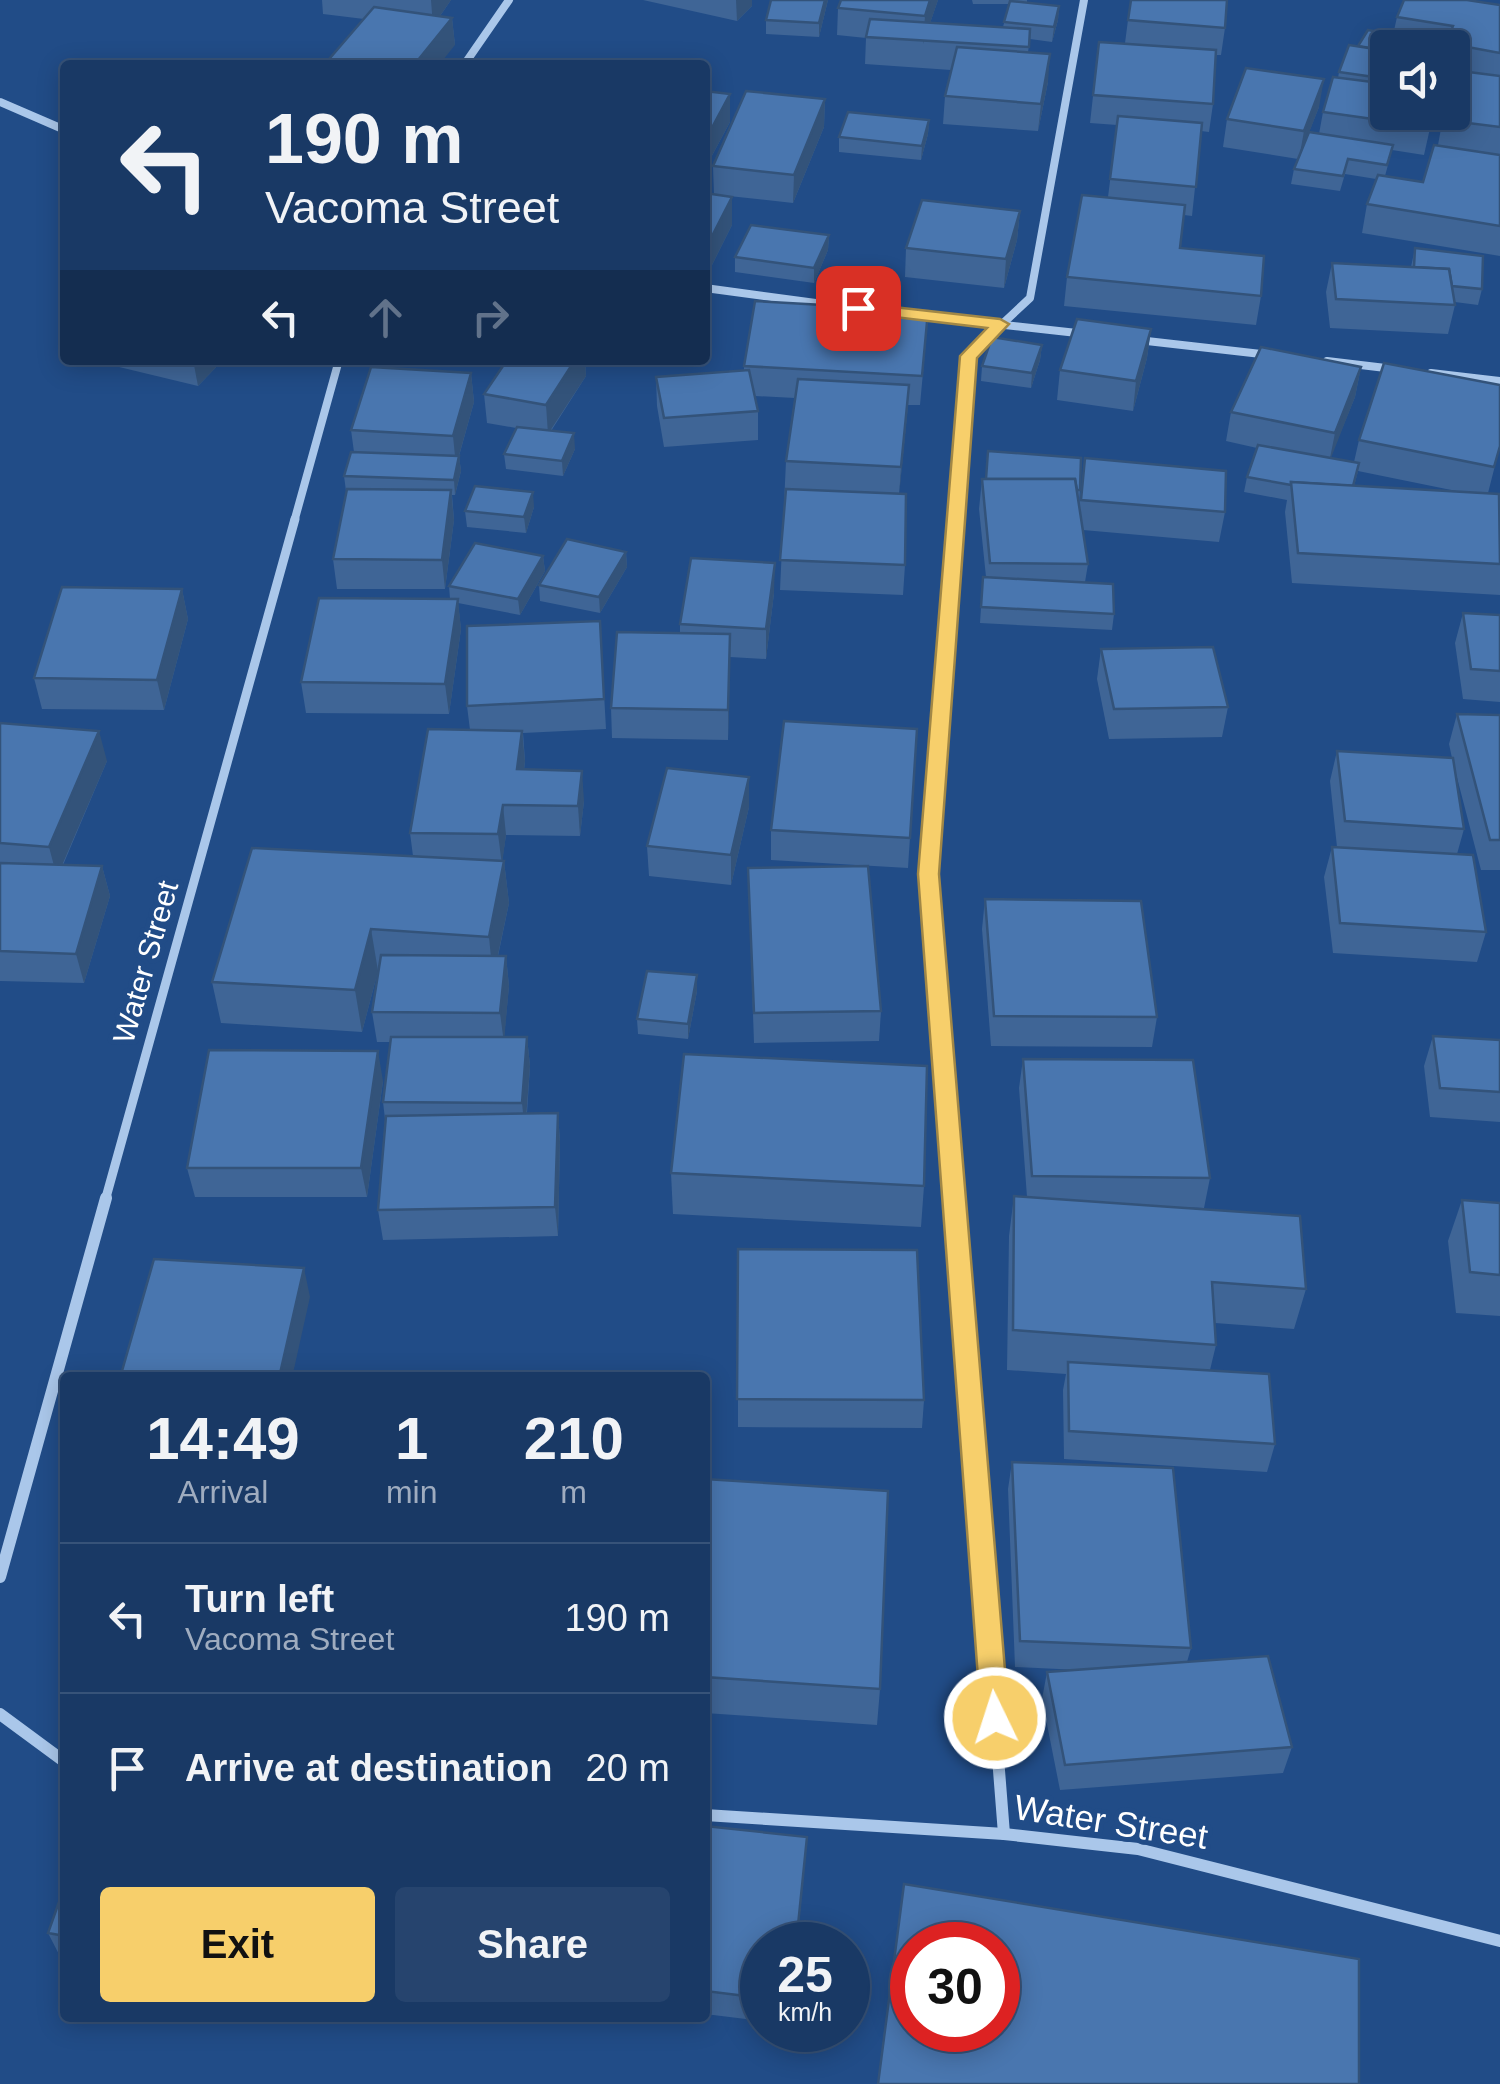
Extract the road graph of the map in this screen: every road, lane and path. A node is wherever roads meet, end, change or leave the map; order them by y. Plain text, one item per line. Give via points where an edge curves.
1 (508, 0) edge
2 (1084, 0) edge
3 (467, 60) edge
4 (0, 102) edge
5 (60, 128) edge
6 (710, 289) edge
7 (858, 308) edge
8 (896, 313) edge
9 (1000, 324) junction
10 (1096, 335) edge
11 (1135, 340) edge
12 (1288, 357) edge
13 (1308, 359) edge
14 (338, 365) edge
15 (1404, 370) edge
16 (1423, 372) edge
17 (1500, 381) edge
18 (0, 1577) edge
19 (0, 1714) edge
20 (60, 1758) edge
21 (710, 1815) edge
22 (1004, 1834) junction
23 (1500, 1941) edge

1 - 3 street
2 - 9 street via 1030,298
4 - 5 street
6 - 7 street
8 - 9 street
9 - 10 street
9 - 22 street via 968,356 928,874
11 - 12 street
13 - 15 street
14 - 18 street, Water Street
16 - 17 street
19 - 20 street
21 - 22 street, Water Street
22 - 23 street, Water Street via 1138,1849

